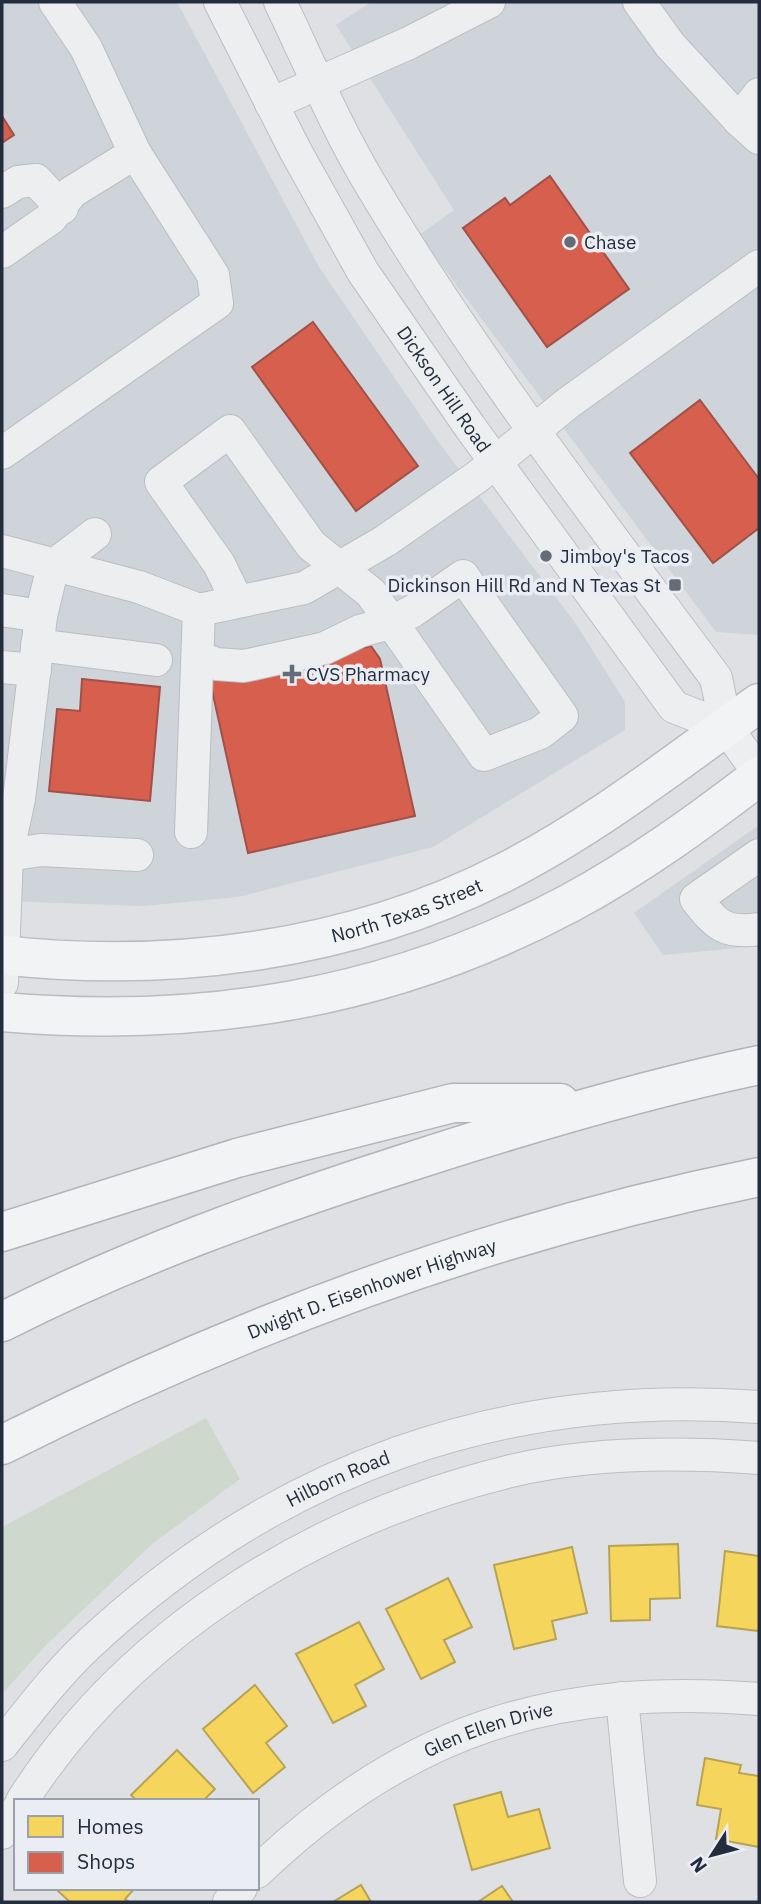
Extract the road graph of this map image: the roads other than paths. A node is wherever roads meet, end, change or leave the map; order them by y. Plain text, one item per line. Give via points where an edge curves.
1 (55, 2) edge
2 (220, 2) edge
3 (280, 2) edge
4 (489, 2) edge
5 (639, 2) edge
6 (317, 81) junction
7 (759, 94) edge
8 (271, 104) junction
9 (749, 129) edge
10 (135, 153) junction
11 (2, 192) edge
12 (62, 208) junction
13 (2, 252) edge
14 (759, 266) edge
15 (535, 429) junction
16 (2, 453) edge
17 (495, 461) junction
18 (95, 534) dead end
19 (2, 551) edge
20 (54, 566) junction
21 (339, 568) junction
22 (237, 601) junction
23 (2, 610) edge
24 (199, 610) junction
25 (390, 623) junction
26 (38, 644) junction
27 (199, 657) junction
28 (156, 660) dead end
29 (2, 667) edge
30 (759, 703) edge
31 (726, 727) junction
32 (759, 775) edge
33 (191, 832) dead end
34 (137, 855) dead end
35 (759, 855) edge
36 (4, 856) edge
37 (759, 929) edge
38 (2, 964) edge
39 (2, 1012) edge
40 (759, 1065) edge
41 (604, 1103) junction
42 (759, 1177) edge
43 (2, 1232) edge
44 (2, 1322) edge
45 (759, 1407) edge
46 (2, 1445) edge
47 (759, 1458) edge
48 (622, 1698) junction
49 (759, 1699) edge
50 (2, 1745) edge
51 (24, 1799) edge
52 (14, 1814) edge
53 (2, 1833) edge
54 (259, 1870) edge
55 (639, 1881) dead end

1 - 10 street via 86,48
2 - 8 street, Dickson Hill Road
3 - 6 street
4 - 6 street via 409,43
5 - 9 street via 670,45
6 - 8 street
6 - 15 street via 401,236
7 - 9 street
8 - 17 street, Dickson Hill Road via 363,272
10 - 12 street via 72,192
10 - 16 street via 213,275 217,303
11 - 12 street via 18,182 36,180
12 - 13 street
14 - 15 street
15 - 17 street
15 - 31 street via 716,678
17 - 21 street via 386,541
17 - 31 street, Dickson Hill Road via 674,707
18 - 20 street
19 - 20 street
20 - 24 street via 139,587
20 - 26 street
21 - 22 street via 304,588
21 - 22 street via 311,545 230,431 161,482 219,564
21 - 25 street via 371,593
22 - 24 street
23 - 26 street
24 - 27 street
25 - 25 street via 484,755 541,733 562,716 463,576
25 - 27 street via 360,631 326,649 244,666 216,664
26 - 28 street
26 - 29 street
26 - 36 street via 19,799
27 - 33 street
30 - 31 main road, North Texas Street
31 - 32 street
31 - 38 main road, North Texas Street via 542,852 410,912 233,955
32 - 39 main road via 659,849 572,902 479,945 367,983 283,1003 169,1017 114,1019
34 - 36 street via 41,850
35 - 37 street via 696,899 726,929
36 - 38 street
40 - 41 main road
41 - 43 main road via 453,1103 237,1158
41 - 44 main road via 325,1189 196,1238
42 - 46 main road, Dwight D. Eisenhower Highway via 617,1210 366,1290 223,1343
45 - 50 street, Hilborn Road via 697,1403 594,1407 502,1422 433,1441 338,1476 257,1517 137,1603 87,1646
47 - 51 street via 700,1454 589,1459 513,1471 358,1521 283,1559 166,1641 77,1728
48 - 49 street, Glen Ellen Drive via 702,1695
48 - 54 street, Glen Ellen Drive via 546,1707 461,1734 383,1772 305,1827
48 - 55 street
52 - 53 street

